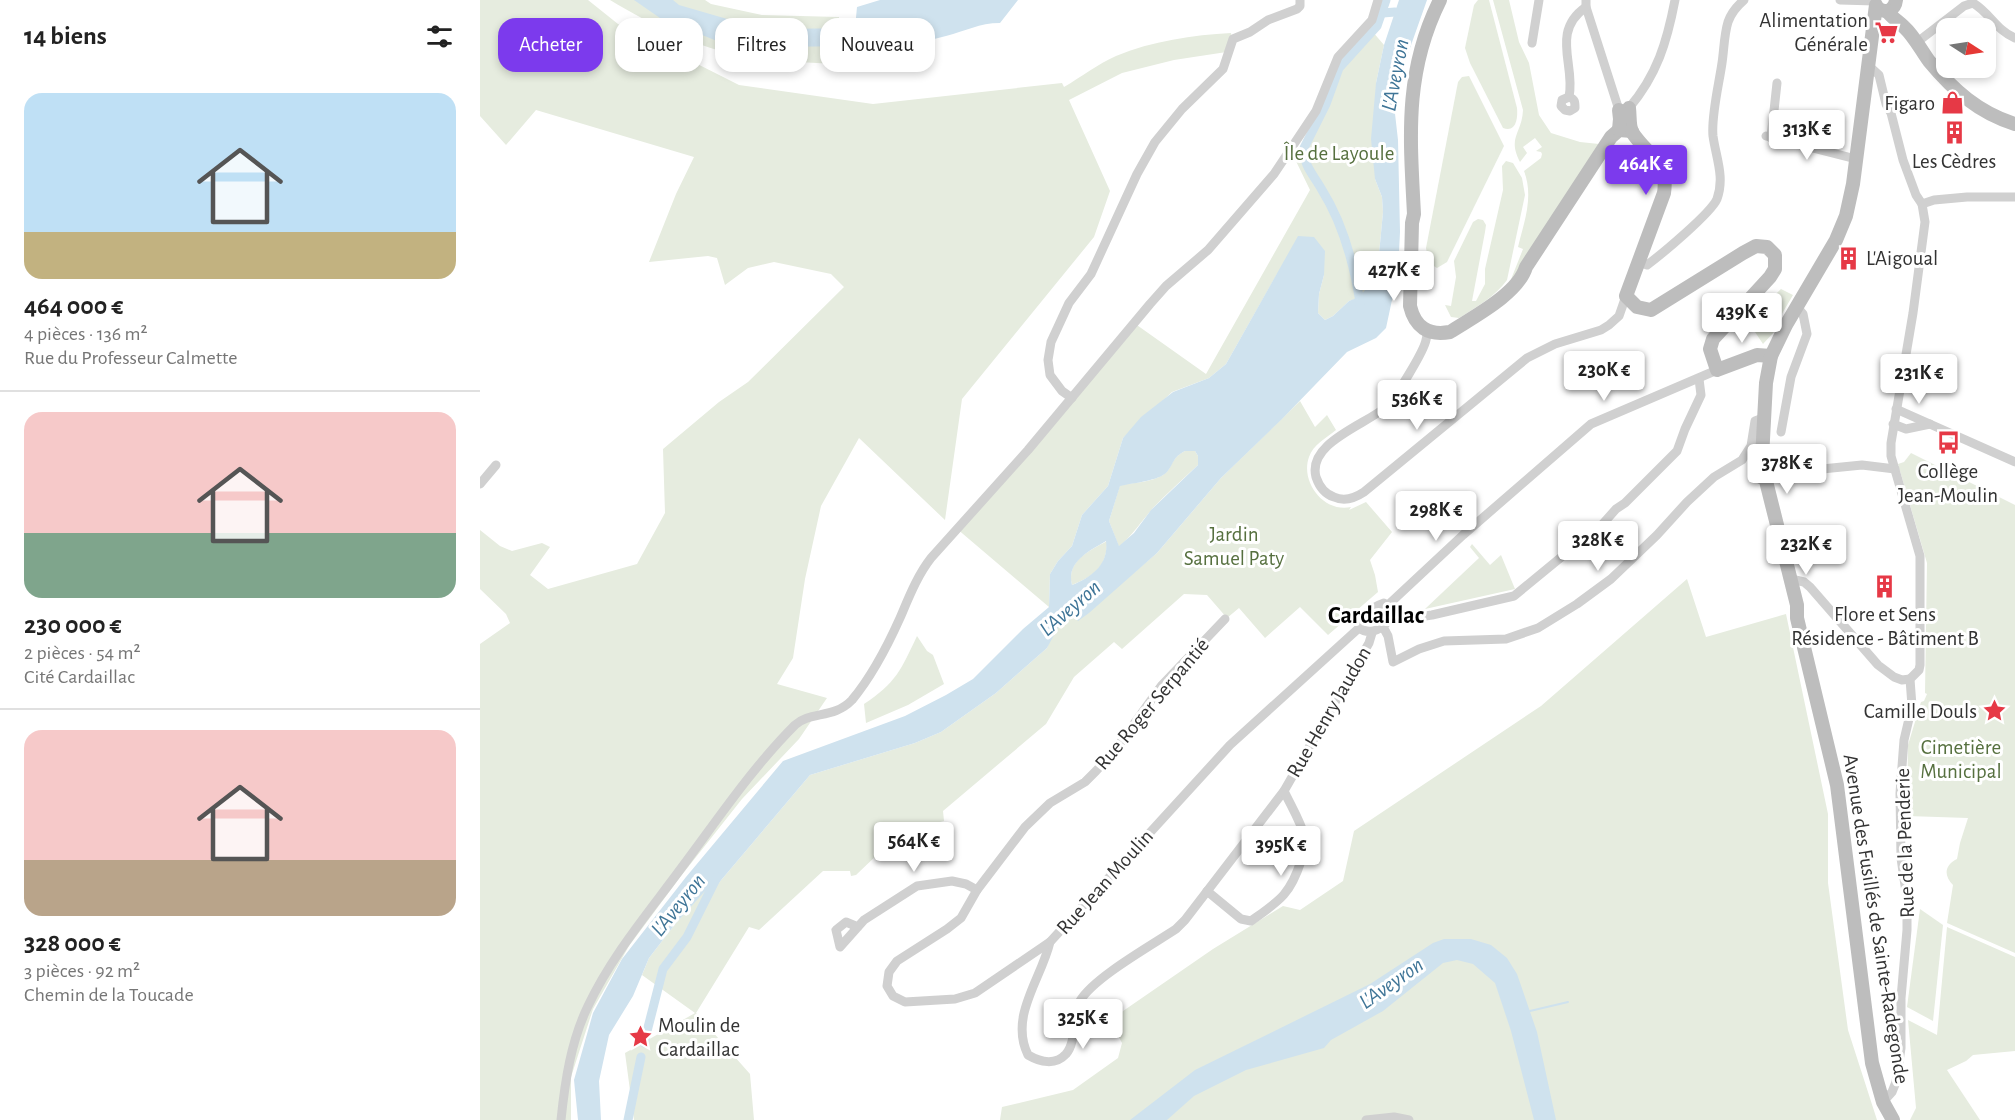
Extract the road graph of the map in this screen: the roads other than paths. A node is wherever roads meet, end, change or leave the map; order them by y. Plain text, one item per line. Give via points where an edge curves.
1 (1300, 0) edge
2 (1378, 0) edge
3 (1440, 0) edge
4 (1539, 0) edge
5 (1675, 0) edge
6 (1744, 0) edge
7 (1840, 0) edge
8 (1972, 2) edge
9 (1586, 4) edge
10 (1883, 5) edge
11 (2015, 38) edge
12 (1532, 43) dead end
13 (1916, 43) junction
14 (1868, 65) junction
15 (1777, 83) dead end
16 (1569, 97) dead end
17 (1624, 109) junction
18 (2015, 124) edge
19 (1626, 131) junction
20 (1857, 159) junction
21 (2015, 197) edge
22 (1923, 204) junction
23 (1638, 262) junction
24 (1626, 296) junction
25 (1797, 307) junction
26 (1427, 331) junction
27 (1771, 356) junction
28 (1717, 370) junction
29 (1699, 379) junction
30 (1072, 398) junction
31 (1896, 409) junction
32 (1763, 418) junction
33 (1893, 424) junction
34 (1930, 424) junction
35 (1906, 429) junction
36 (1781, 432) dead end
37 (1891, 443) junction
38 (2015, 462) edge
39 (496, 465) dead end
40 (1895, 469) junction
41 (1812, 470) dead end
42 (480, 484) edge
43 (1788, 580) junction
44 (1388, 605) junction
45 (1391, 616) junction
46 (1225, 619) dead end
47 (1382, 625) junction
48 (1359, 628) junction
49 (1372, 633) junction
50 (1910, 679) junction
51 (1284, 791) junction
52 (977, 890) junction
53 (1206, 891) junction
54 (858, 927) dead end
55 (1050, 942) junction
56 (1883, 1102) junction
57 (561, 1120) edge
58 (1366, 1120) edge
59 (1409, 1120) edge
60 (1893, 1120) edge

1 - 30 street via 1297,9 1233,39 1222,69 1155,142 1091,274 1069,303 1051,342 1050,375
2 - 30 street via 1372,20 1338,57 1316,111 1274,174 1208,250 1149,304
3 - 26 street via 1420,50 1410,131 1414,214 1410,306 1418,326
4 - 12 street
5 - 17 street via 1657,67
6 - 23 street via 1728,22 1714,117 1713,134 1721,171 1716,200 1709,212 1660,255 1647,265
7 - 10 street
8 - 11 street
8 - 13 street
9 - 16 street via 1572,21 1566,40
9 - 17 street
10 - 13 street via 1902,20
10 - 14 street, Avenue des Fusillés de Sainte-Radegonde via 1873,24
13 - 18 street via 1968,101
14 - 20 street, Avenue des Fusillés de Sainte-Radegonde
14 - 22 street, Rue de la Penderie via 1879,75 1903,160
15 - 20 street via 1768,137
17 - 19 street
19 - 23 street via 1660,165 1666,181
19 - 26 street via 1611,137 1523,275 1506,293 1450,332
20 - 25 street, Avenue des Fusillés de Sainte-Radegonde via 1842,227
21 - 22 street via 1966,197
22 - 31 street, Rue de la Penderie via 1921,255
23 - 24 street
24 - 26 street via 1619,316 1610,325 1527,358 1364,492 1345,500 1330,496 1315,474 1318,456 1387,406 1426,341
24 - 28 street via 1637,307 1651,310 1756,246 1772,250 1776,262 1770,277 1713,339 1710,352
25 - 27 street, Avenue des Fusillés de Sainte-Radegonde
25 - 36 street via 1803,314 1807,334 1791,377
27 - 28 street via 1757,355
27 - 32 street, Avenue des Fusillés de Sainte-Radegonde
28 - 29 street
29 - 44 street via 1591,424 1463,534
29 - 45 street via 1701,395 1677,451 1592,536 1514,596 1432,615 1398,620
30 - 57 street via 921,570 872,673 850,701 828,715 798,723 772,750 613,960 587,1007 574,1042
31 - 33 street, Rue de la Penderie
31 - 34 street
32 - 43 street, Avenue des Fusillés de Sainte-Radegonde via 1761,477
32 - 47 street via 1755,421 1752,446 1742,460 1714,477 1686,502 1611,579 1538,628 1506,639 1443,641 1393,662
33 - 35 street
33 - 37 street, Rue de la Penderie
34 - 35 street
34 - 38 street
35 - 37 street
37 - 40 street, Rue de la Penderie
39 - 42 street
40 - 41 street via 1862,465
40 - 50 street, Rue de la Penderie via 1921,567 1920,665
43 - 50 street via 1810,587 1878,665 1894,677
43 - 56 street, Avenue des Fusillés de Sainte-Radegonde via 1837,785 1872,1063
44 - 45 street
44 - 48 street, Rue Jean Moulin via 1377,605 1365,615
45 - 47 street
46 - 52 street, Rue Roger Serpantié via 1162,684 1116,749 1085,782 1050,803 1025,827
47 - 49 street
48 - 49 street
48 - 55 street, Rue Jean Moulin via 1230,745
49 - 51 street, Rue Henry Jaudon
50 - 56 street, Rue de la Penderie via 1911,714 1904,740 1900,793 1901,858 1907,899 1901,1048 1896,1082
51 - 53 street, Rue Henry Jaudon
51 - 53 street, Rue Henry Jaudon via 1305,842 1295,882 1288,892 1251,921 1241,919
52 - 54 street via 952,881 917,886
52 - 55 street, Rue Roger Serpantié via 961,918 897,961 889,972 887,986 893,996 905,1002 955,999 975,993
53 - 55 street, Rue Jean Moulin via 1176,929 1088,990 1077,1009 1073,1040 1066,1054 1056,1062 1028,1055 1021,1035 1024,1012
56 - 60 street, Avenue des Fusillés de Sainte-Radegonde
58 - 59 street

